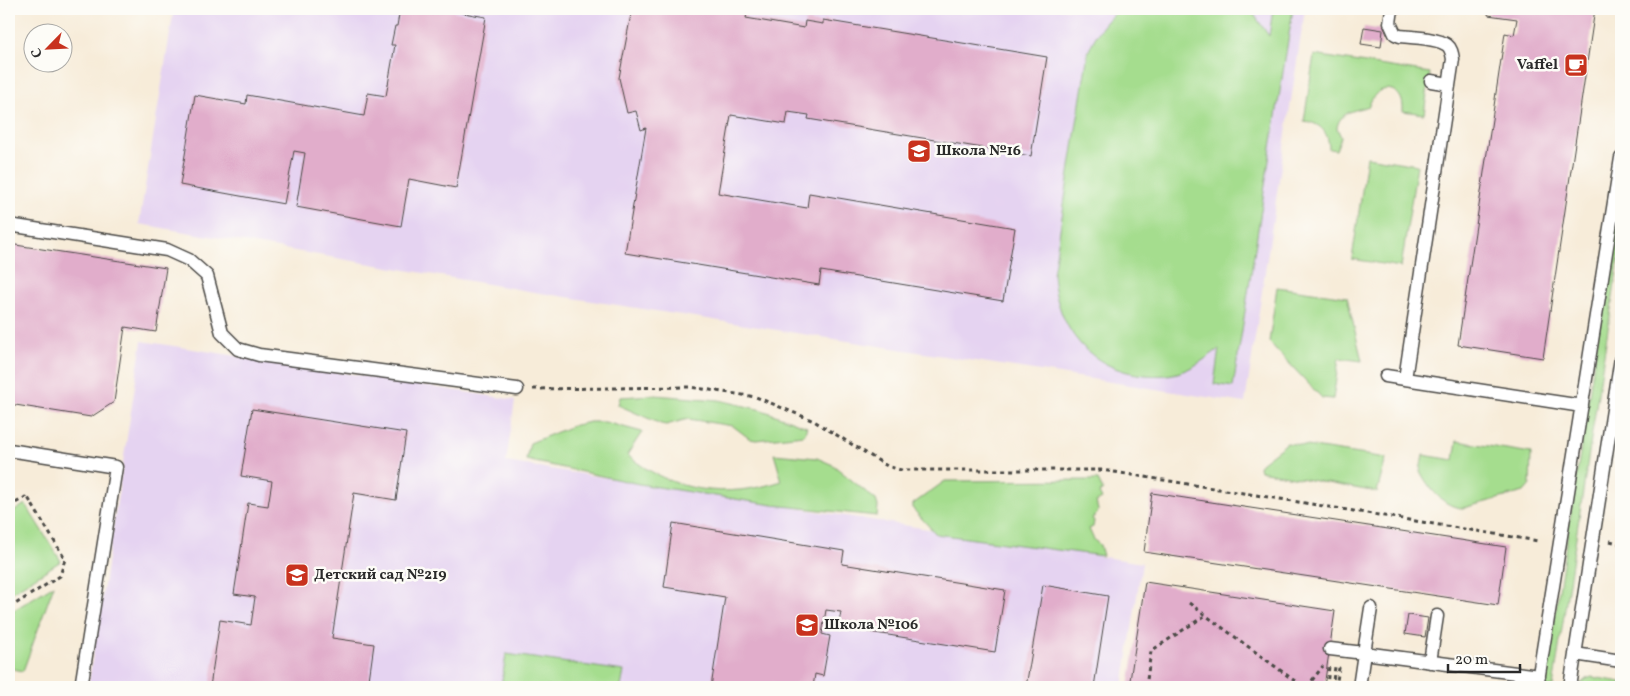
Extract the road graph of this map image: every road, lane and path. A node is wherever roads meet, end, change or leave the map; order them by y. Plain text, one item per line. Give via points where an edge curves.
1 (1392, 9) edge
2 (1431, 81) dead end
3 (1449, 84) junction
4 (1621, 158) edge
5 (9, 225) edge
6 (1621, 358) edge
7 (1386, 376) dead end
8 (1620, 377) edge
9 (1405, 379) junction
10 (517, 390) joint
11 (1582, 406) junction
12 (1615, 435) edge
13 (9, 450) edge
14 (9, 507) edge
15 (1538, 541) dead end
16 (1189, 603) dead end
17 (9, 608) edge
18 (1370, 608) dead end
19 (1206, 615) junction
20 (1437, 616) dead end
21 (1330, 649) dead end
22 (1364, 653) junction
23 (1575, 654) junction
24 (1621, 661) edge
25 (1430, 662) junction
26 (1538, 682) edge
27 (81, 687) edge
28 (1146, 687) edge
29 (1303, 687) edge
30 (1307, 687) edge
31 (1327, 687) edge
32 (1332, 687) edge
33 (1336, 687) edge
34 (1359, 687) edge
35 (1570, 687) edge

1 - 3 lane via 1390,23 1395,34 1448,45 1453,59
2 - 3 lane
3 - 9 lane
4 - 11 lane
5 - 10 lane via 167,250 189,260 206,276 222,333 238,349 259,355
6 - 8 lane
7 - 9 lane
8 - 12 lane
9 - 11 lane
10 - 15 path via 690,386 756,397 814,421 887,466 901,470 1102,470
11 - 26 lane
12 - 23 lane
13 - 27 lane via 116,467
14 - 17 path via 27,496 65,559 60,576
16 - 19 path
18 - 22 lane
19 - 28 path via 1151,651
19 - 29 path
20 - 25 lane
21 - 22 lane
22 - 25 lane
22 - 34 lane
23 - 24 lane
23 - 35 lane
25 - 26 lane
30 - 31 path via 1322,666 1329,666
32 - 33 path via 1335,667 1339,668

